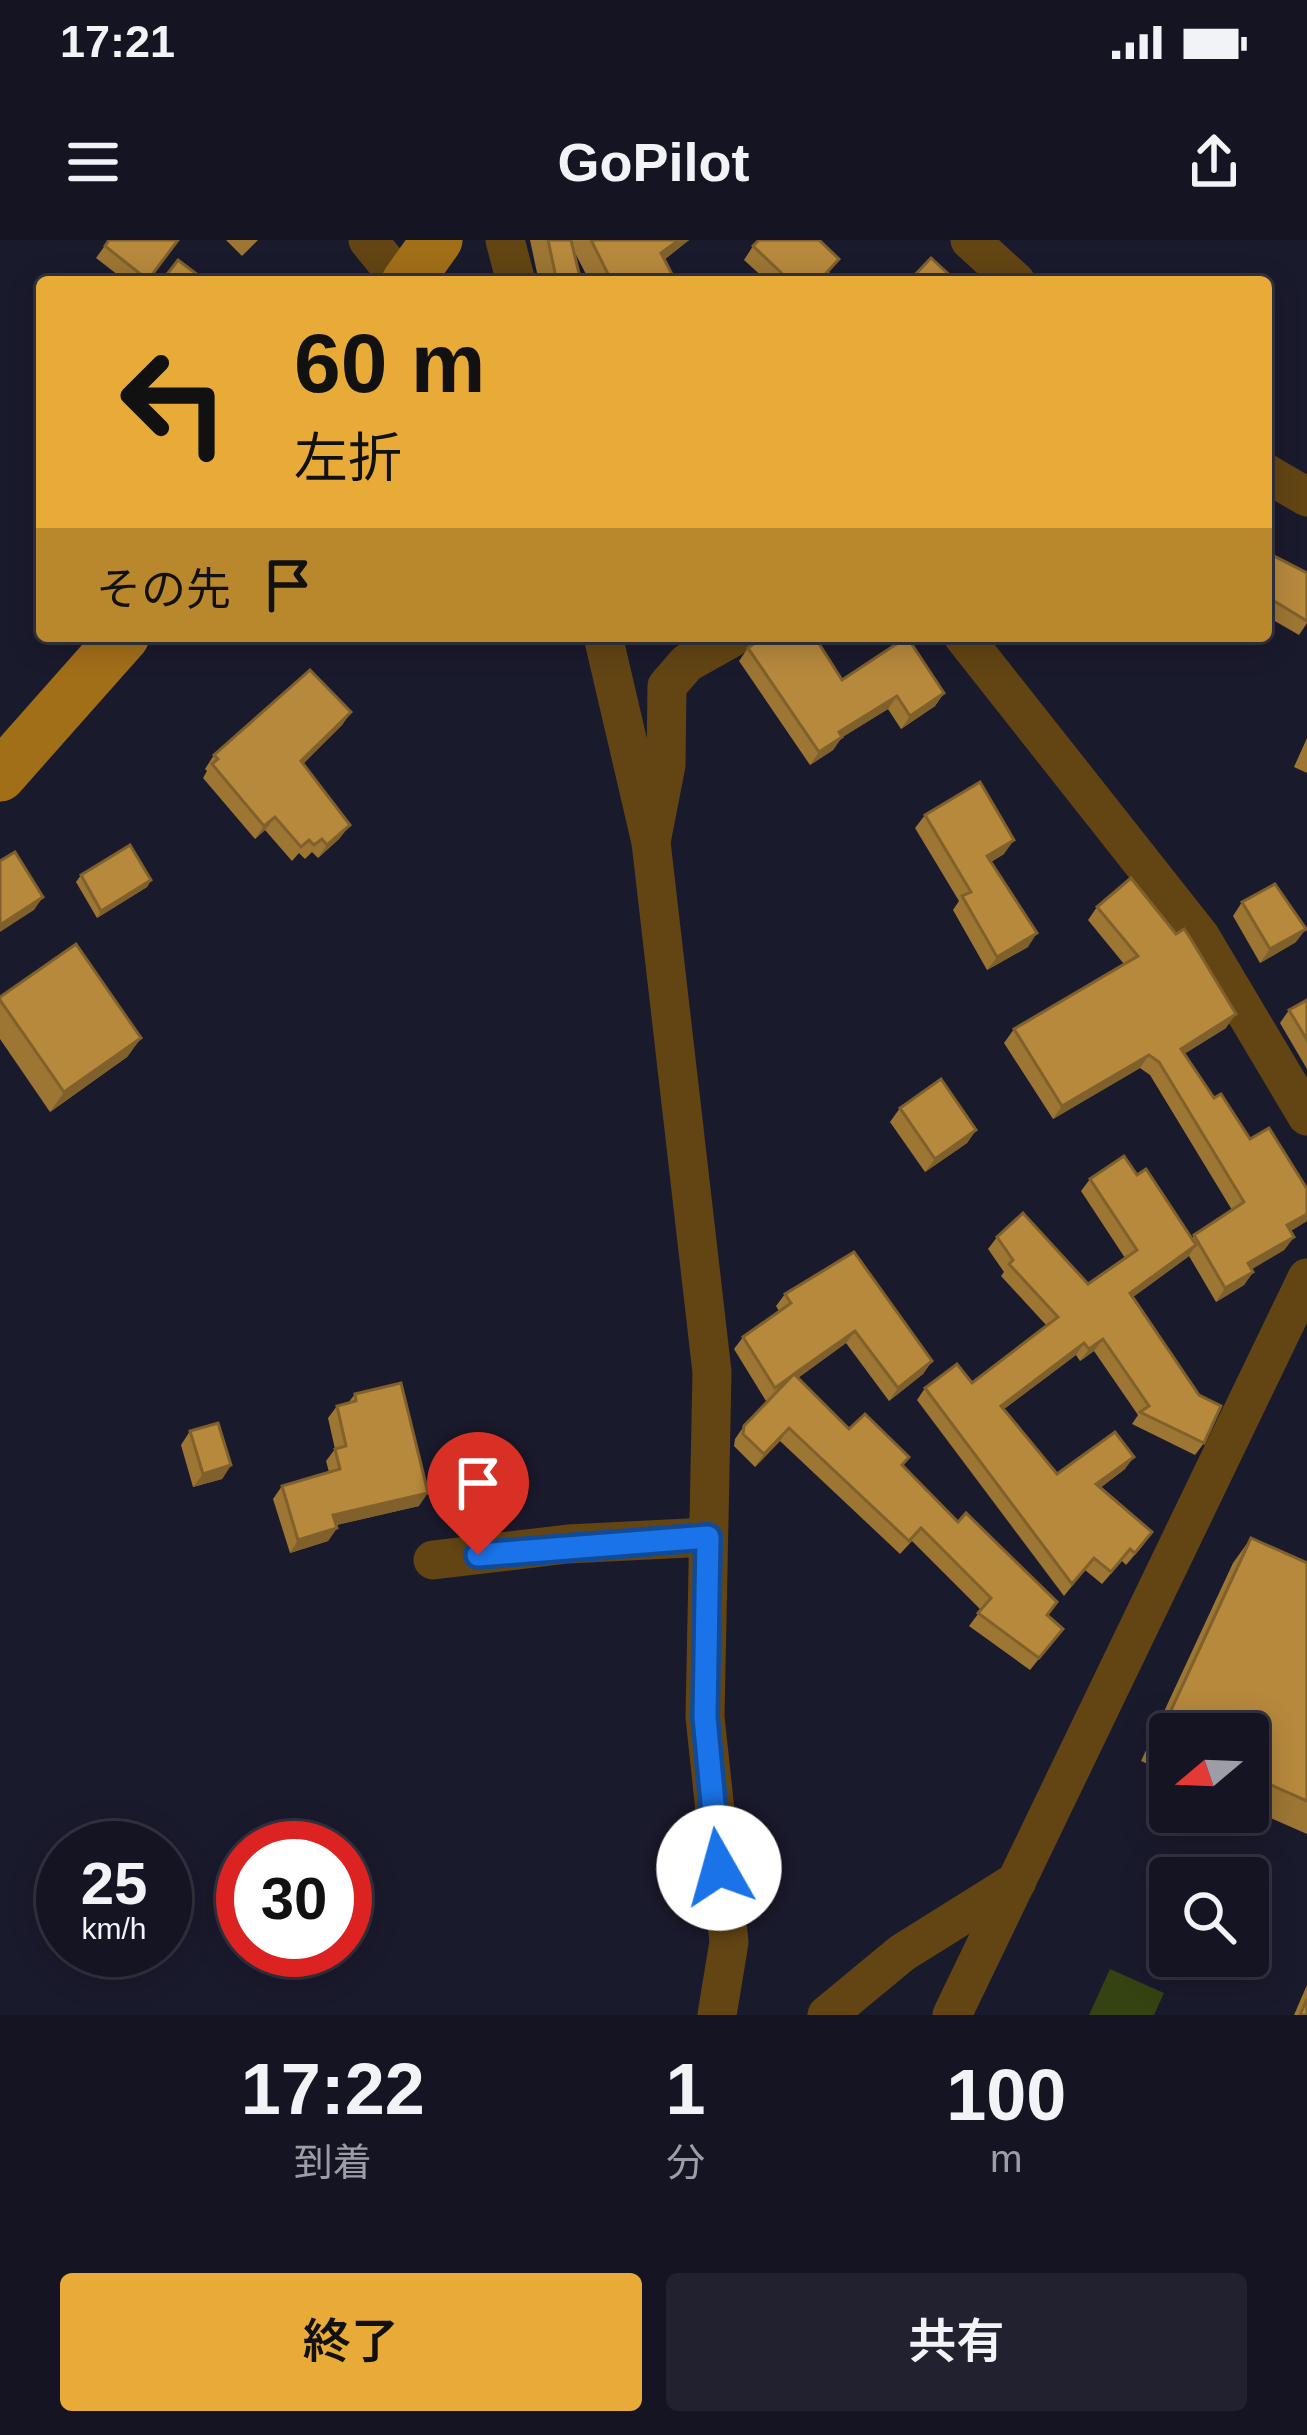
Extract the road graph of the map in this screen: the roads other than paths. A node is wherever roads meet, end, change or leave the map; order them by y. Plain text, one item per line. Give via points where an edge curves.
1 (368, 240) edge
2 (437, 240) edge
3 (505, 240) edge
4 (970, 240) edge
5 (400, 276) edge
6 (410, 276) edge
7 (514, 276) edge
8 (1009, 276) edge
9 (1272, 477) edge
10 (1307, 497) edge
11 (119, 642) edge
12 (604, 642) edge
13 (724, 642) edge
14 (968, 642) edge
15 (0, 776) edge
16 (651, 842) junction
17 (1307, 1117) edge
18 (1307, 1278) edge
19 (708, 1537) junction
20 (433, 1560) dead end
21 (1017, 1881) junction
22 (717, 2015) edge
23 (827, 2015) edge
24 (952, 2015) edge

1 - 5 street
2 - 6 main road
3 - 7 street
4 - 8 street
9 - 10 street
11 - 15 main road
12 - 16 street
13 - 16 street via 687,663 667,686 666,765
14 - 17 street via 1200,936
16 - 19 street via 712,1372
18 - 21 street
19 - 20 street
19 - 22 street via 705,1717 729,1942
21 - 23 street via 902,1953
21 - 24 street

